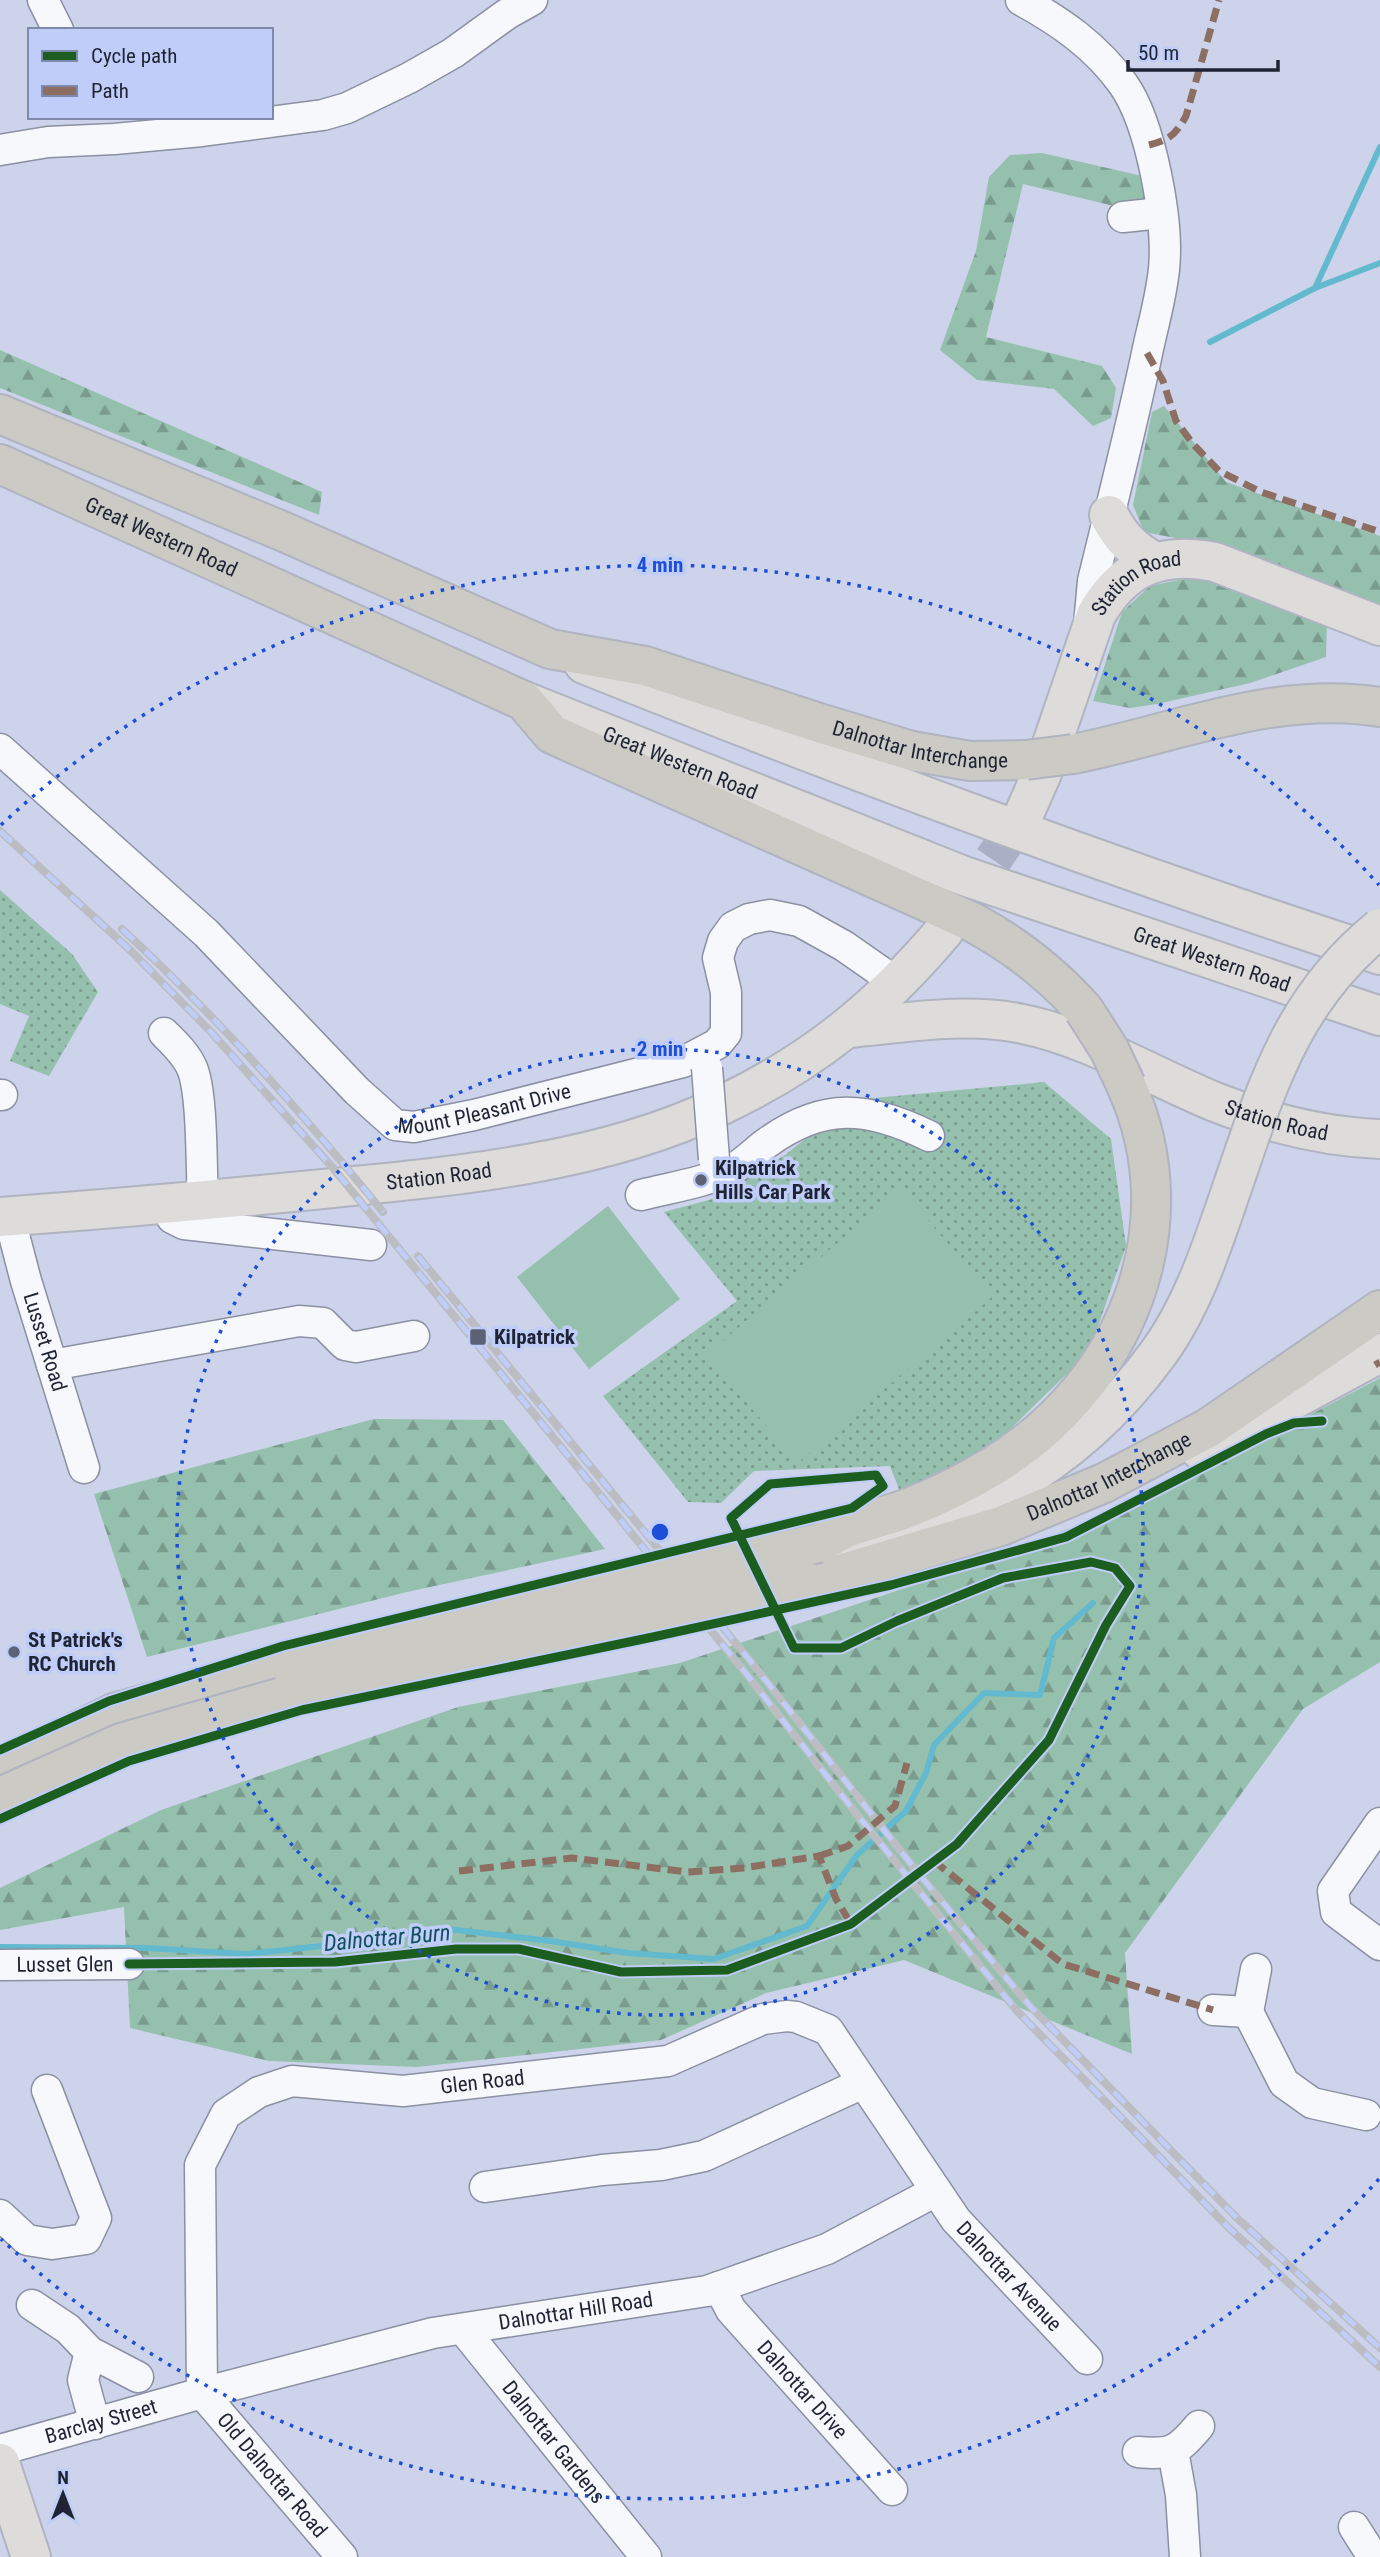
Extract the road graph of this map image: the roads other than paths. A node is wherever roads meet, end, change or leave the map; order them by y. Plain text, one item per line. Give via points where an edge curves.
1 (43, 0) edge
2 (531, 0) edge
3 (1021, 0) edge
4 (57, 28) edge
5 (108, 128) edge
6 (0, 150) edge
7 (1161, 213) junction
8 (1123, 217) dead end
9 (0, 414) edge
10 (0, 464) edge
11 (1110, 515) junction
12 (1155, 562) junction
13 (1380, 626) edge
14 (1088, 633) junction
15 (550, 649) junction
16 (524, 701) junction
17 (1380, 707) edge
18 (0, 749) edge
19 (1024, 814) tunnel mouth
20 (1380, 928) edge
21 (944, 932) tunnel mouth
22 (1380, 955) edge
23 (906, 974) junction
24 (1380, 1016) edge
25 (939, 1020) junction
26 (848, 1028) junction
27 (164, 1033) dead end
28 (706, 1059) junction
29 (929, 1136) dead end
30 (1380, 1139) edge
31 (714, 1168) junction
32 (641, 1195) dead end
33 (186, 1202) junction
34 (5, 1216) edge
35 (371, 1245) dead end
36 (1380, 1310) edge
37 (414, 1336) dead end
38 (1380, 1353) edge
39 (52, 1365) junction
40 (84, 1468) dead end
41 (819, 1543) junction
42 (810, 1583) junction
43 (0, 1769) edge
44 (0, 1797) edge
45 (1380, 1823) edge
46 (1380, 1945) edge
47 (129, 1964) dead end
48 (0, 1965) edge
49 (1256, 1969) dead end
50 (1213, 2010) dead end
51 (1248, 2012) junction
52 (863, 2083) junction
53 (47, 2090) dead end
54 (1376, 2113) edge
55 (485, 2187) dead end
56 (936, 2191) junction
57 (0, 2215) edge
58 (719, 2287) junction
59 (32, 2305) dead end
60 (463, 2329) junction
61 (90, 2352) junction
62 (1087, 2359) dead end
63 (138, 2377) dead end
64 (202, 2393) junction
65 (95, 2424) junction
66 (1199, 2426) dead end
67 (0, 2450) edge
68 (1173, 2451) junction
69 (1138, 2452) dead end
70 (0, 2463) edge
71 (892, 2490) dead end
72 (1354, 2527) dead end
73 (31, 2557) edge
74 (342, 2557) edge
75 (646, 2557) edge
76 (1185, 2557) edge
77 (1373, 2557) edge

1 - 4 street
2 - 5 street via 453,53 346,108 202,131
3 - 7 street via 1078,35 1125,86 1149,145
5 - 6 street
7 - 8 street
7 - 11 street via 1165,240 1160,292
9 - 15 highway
10 - 16 highway, Great Western Road
11 - 12 main road via 1125,541
11 - 14 street via 1093,581
12 - 13 main road, Station Road via 1186,558 1215,562
12 - 14 main road, Station Road via 1121,582
14 - 19 main road, Station Road
15 - 17 highway, Dalnottar Interchange, bridge via 645,666 912,751 970,761 1073,754 1274,706 1330,702
15 - 22 main road via 980,818
16 - 24 main road, Great Western Road via 964,876
16 - 41 highway, bridge via 552,734 993,934 1041,966 1084,1010 1110,1049 1136,1107 1147,1156 1148,1238 1132,1305 1094,1374 1040,1431 996,1464 937,1496 849,1527
18 - 28 street, Mount Pleasant Drive via 206,933 395,1125 415,1126 474,1115
20 - 41 main road, bridge via 1333,973 1292,1032 1196,1283 1158,1354 1117,1402 1076,1443 969,1509 864,1541
21 - 23 main road, Station Road
23 - 25 main road
23 - 26 main road, Station Road
23 - 28 street, Mount Pleasant Drive via 799,921 770,915 749,919 733,927 723,941 718,958 726,992 726,1033
25 - 26 main road, Station Road
25 - 30 main road, Station Road via 1022,1024 1089,1046 1244,1112 1320,1132
26 - 33 main road, Station Road via 806,1059 719,1107 593,1150 397,1182
27 - 33 street via 192,1068 199,1115
28 - 31 street, bridge
29 - 31 street via 905,1124 861,1113 814,1116 768,1142 737,1167
31 - 32 street
33 - 34 main road, Station Road
33 - 35 street via 172,1218 184,1224
34 - 39 street, Lusset Road
36 - 42 highway, Dalnottar Interchange via 1208,1428 1104,1483 1001,1526
37 - 39 street via 356,1347 345,1345 323,1323 299,1321
38 - 42 main road via 1118,1496 1055,1523 992,1545 849,1581
39 - 40 street, Lusset Road
41 - 43 highway, bridge via 288,1664 114,1713
42 - 44 highway, Dalnottar Interchange, bridge via 296,1693 121,1743
45 - 46 street via 1333,1891 1336,1912
47 - 48 street, Lusset Glen
49 - 51 street
50 - 51 street
51 - 54 street via 1284,2083 1312,2103
52 - 55 street via 704,2156
52 - 56 street, Glen Road
52 - 64 street, Glen Road via 828,2030 787,2015 763,2019 668,2061 403,2091 292,2081 259,2092 226,2114 200,2165
53 - 57 street via 96,2218 86,2239 52,2244 27,2240
56 - 58 street, Dalnottar Hill Road via 827,2249
56 - 62 street, Dalnottar Avenue via 957,2220
58 - 60 street, Dalnottar Hill Road
58 - 71 street, Dalnottar Drive via 731,2311
59 - 61 street via 68,2329
60 - 64 street, Dalnottar Hill Road
60 - 75 street, Dalnottar Gardens
61 - 63 street
61 - 65 street via 83,2381
64 - 65 street, Barclay Street
64 - 74 street, Old Dalnottar Road
65 - 67 street, Barclay Street
66 - 68 street
68 - 69 street
68 - 76 street
70 - 73 main road
72 - 77 street

